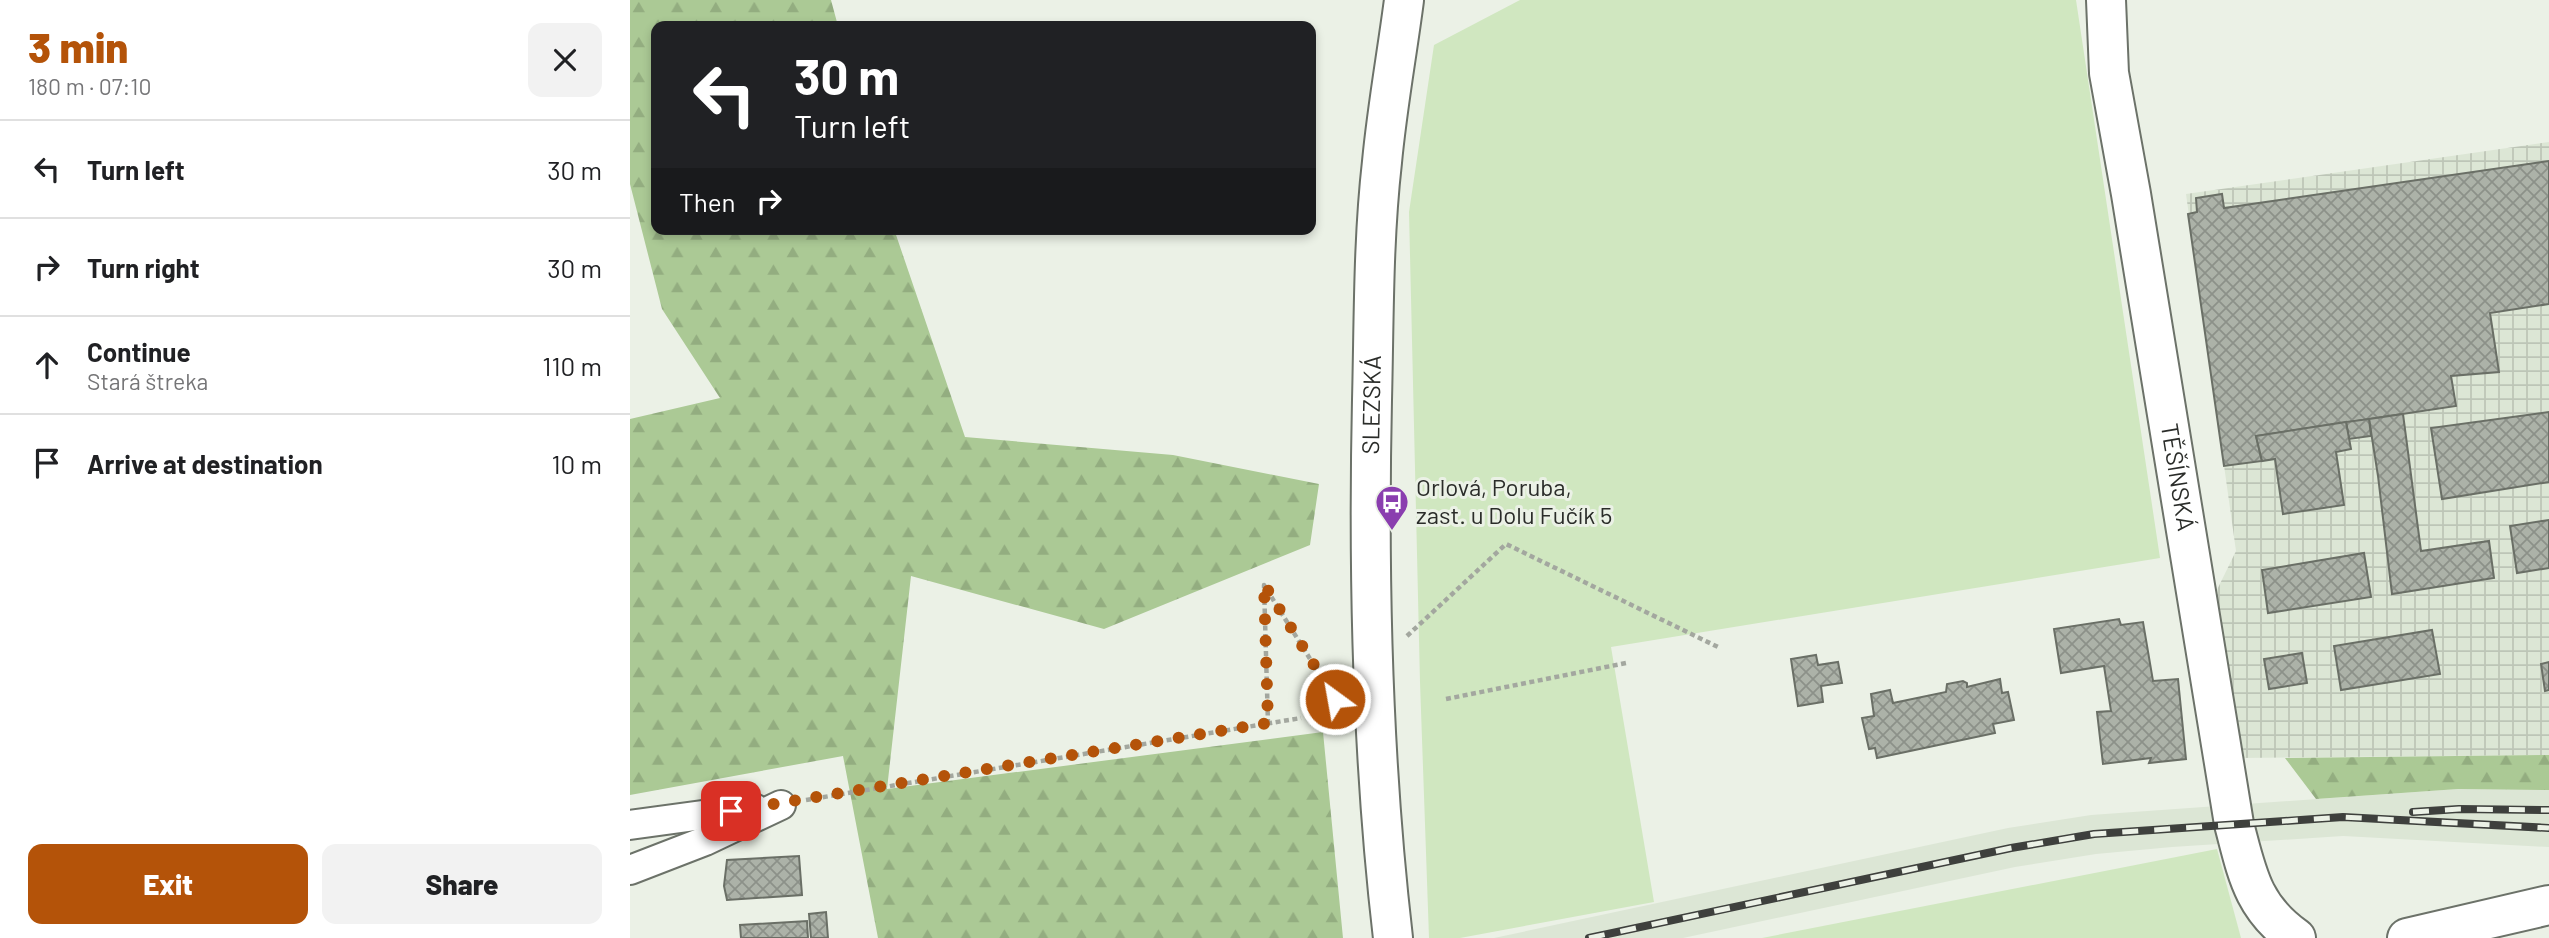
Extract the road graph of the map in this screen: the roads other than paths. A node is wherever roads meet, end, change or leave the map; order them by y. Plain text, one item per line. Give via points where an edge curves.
1 (1404, 0) edge
2 (2106, 0) edge
3 (630, 825) edge
4 (630, 870) edge
5 (2549, 905) edge
6 (1393, 938) edge
7 (2294, 938) edge
8 (2407, 938) edge

1 - 6 street, SLEZSKÁ via 1382,163 1371,434 1372,657
2 - 7 street, TĚŠÍNSKÁ via 2109,73 2234,824 2258,901
3 - 4 street via 781,804
5 - 8 street

